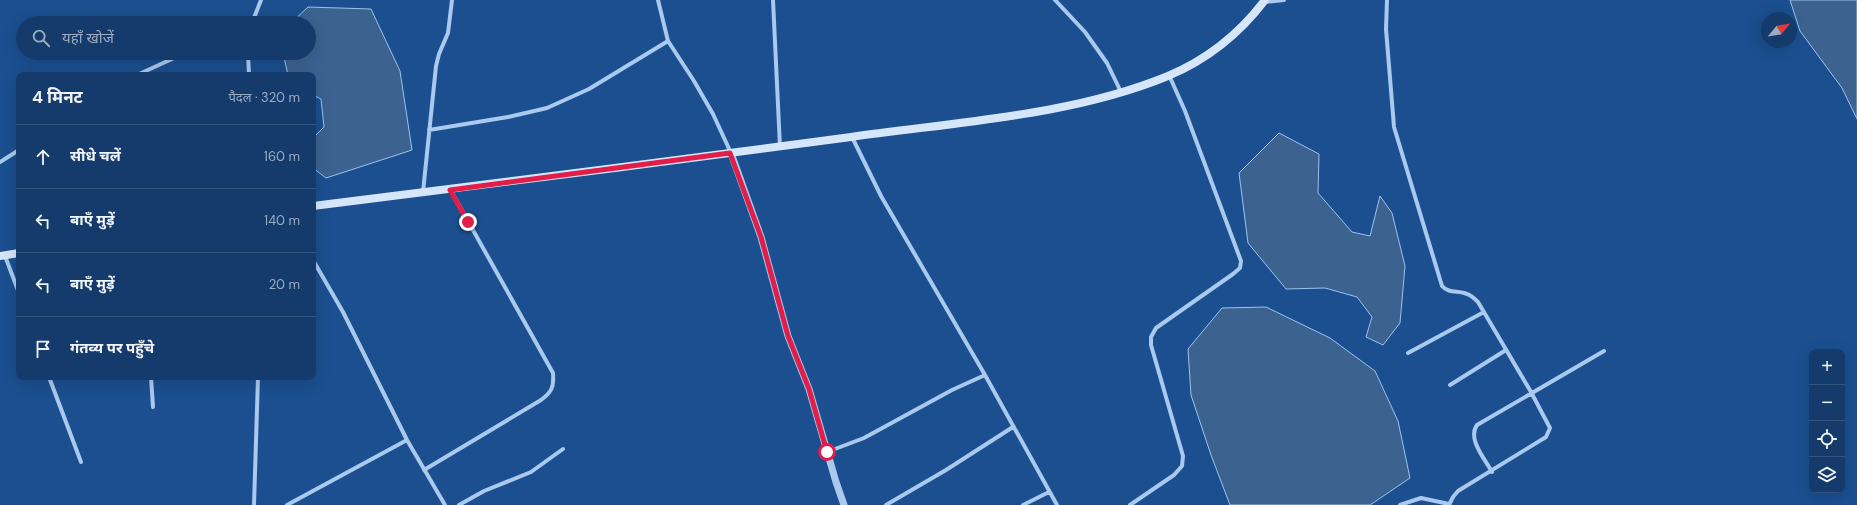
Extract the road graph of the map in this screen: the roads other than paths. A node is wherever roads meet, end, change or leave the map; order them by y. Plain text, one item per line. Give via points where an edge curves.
1 (261, 0) edge
2 (452, 0) edge
3 (658, 0) edge
4 (773, 0) edge
5 (1055, 0) edge
6 (1284, 0) edge
7 (1387, 0) edge
8 (1264, 1) edge
9 (255, 16) edge
10 (668, 42) junction
11 (170, 60) edge
12 (248, 60) edge
13 (144, 72) edge
14 (249, 72) edge
15 (1169, 75) junction
16 (1121, 92) junction
17 (429, 130) junction
18 (852, 137) junction
19 (780, 147) junction
20 (16, 152) edge
21 (730, 153) junction
22 (0, 162) edge
23 (450, 190) junction
24 (423, 192) junction
25 (316, 206) edge
26 (16, 254) edge
27 (3, 256) edge
28 (316, 265) edge
29 (16, 286) edge
30 (1484, 312) junction
31 (1506, 350) junction
32 (1604, 351) dead end
33 (1408, 353) dead end
34 (985, 375) junction
35 (51, 380) edge
36 (151, 380) edge
37 (258, 380) edge
38 (1450, 386) dead end
39 (1531, 392) junction
40 (153, 407) dead end
41 (1013, 427) junction
42 (407, 440) junction
43 (563, 449) dead end
44 (827, 452) junction
45 (80, 462) dead end
46 (424, 470) junction
47 (1492, 472) junction
48 (1049, 492) junction
49 (1449, 504) edge
50 (254, 505) edge
51 (287, 505) edge
52 (445, 505) edge
53 (459, 505) edge
54 (844, 505) edge
55 (886, 505) edge
56 (1023, 505) edge
57 (1057, 505) edge
58 (1130, 505) edge
59 (1400, 505) edge

1 - 9 street
2 - 17 street via 448,33 436,66
3 - 10 street
4 - 19 street
5 - 16 street via 1085,32 1107,63
6 - 8 street
7 - 30 street via 1386,29 1394,127 1442,286 1445,290 1472,297
8 - 15 main road via 1252,17 1222,45
10 - 17 street via 589,89 547,108
10 - 21 street via 694,81
11 - 13 street
12 - 14 street
15 - 16 main road
15 - 58 street via 1241,261 1240,268 1233,274 1156,328 1151,337 1151,345 1183,456 1182,466 1174,475
16 - 18 main road via 1048,110
17 - 24 street
18 - 19 main road
18 - 34 street via 881,196
19 - 21 main road
20 - 22 street
21 - 23 main road
21 - 44 street via 761,237 788,336 809,389
23 - 24 main road
23 - 46 street via 553,373 553,387 550,394 541,400
24 - 25 main road
26 - 27 main road
27 - 29 street
28 - 42 street via 343,312
30 - 31 street
30 - 33 street
31 - 38 street
31 - 39 street
32 - 39 street
34 - 41 street
34 - 44 street via 864,438
35 - 45 street
36 - 40 street
37 - 50 street
39 - 47 street via 1549,423 1549,433
39 - 47 street via 1473,430 1474,439
41 - 48 street
41 - 55 street
42 - 46 street
42 - 51 street
43 - 53 street via 531,472 484,491
44 - 54 street
46 - 52 street
47 - 49 street via 1458,491
48 - 56 street
48 - 57 street
49 - 59 street via 1421,498

